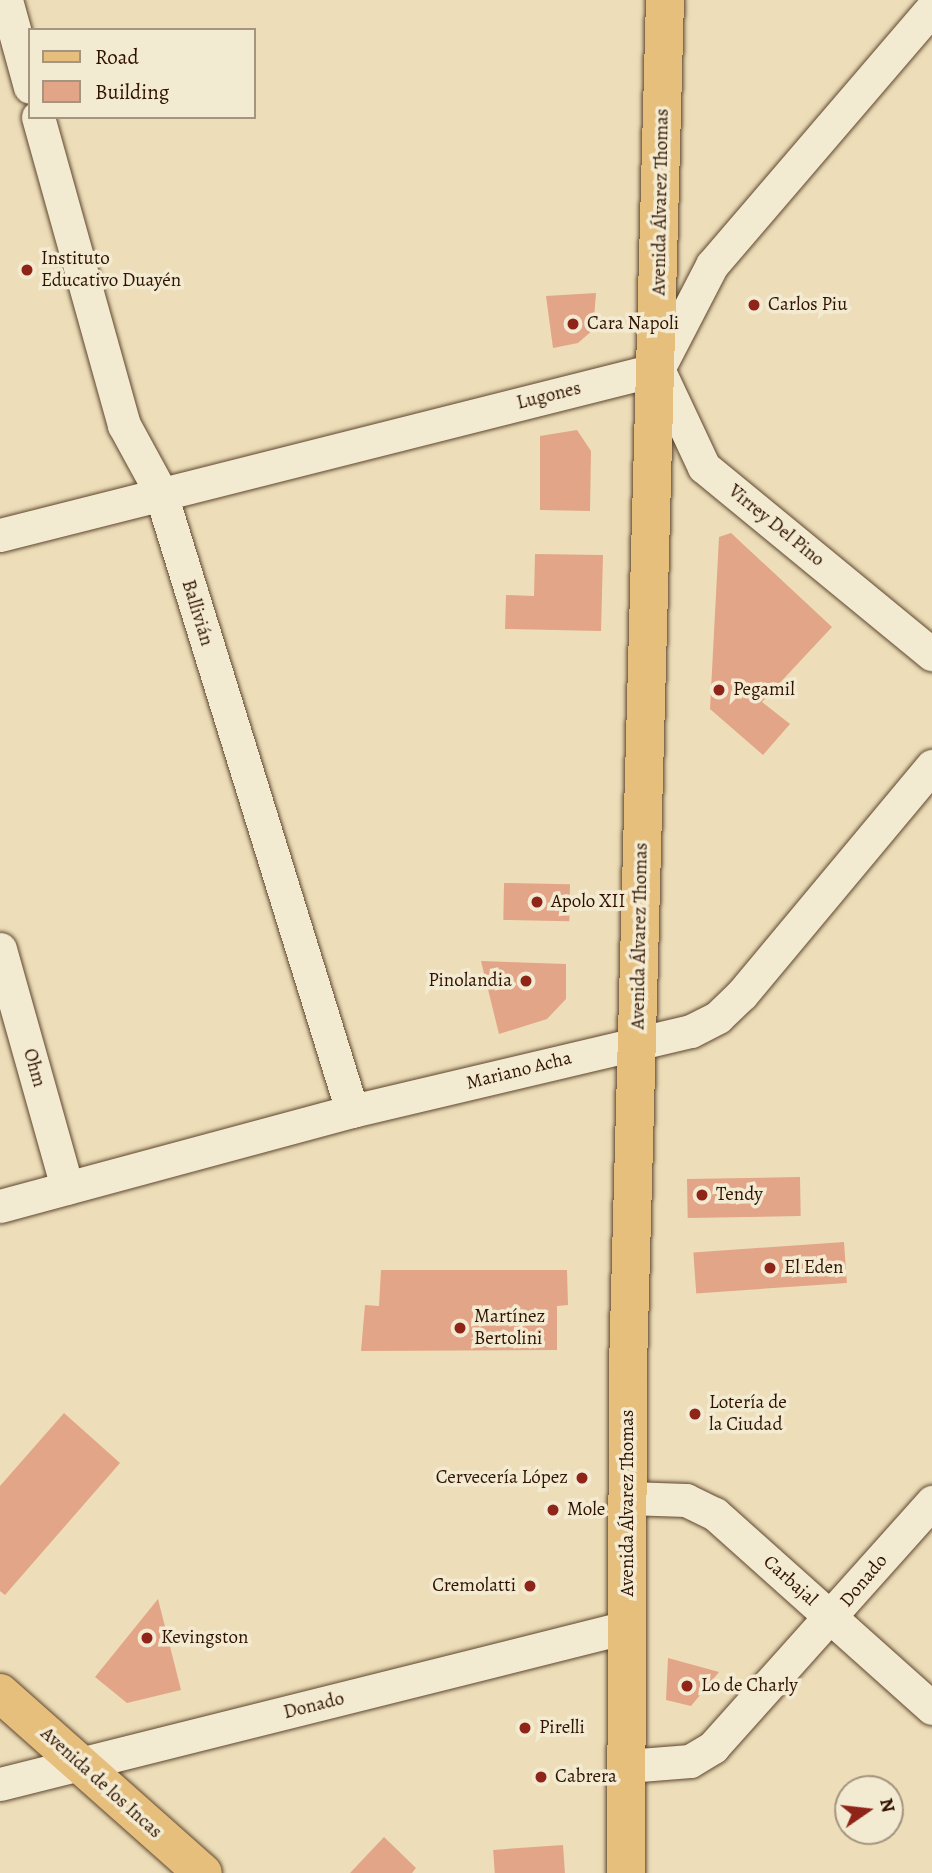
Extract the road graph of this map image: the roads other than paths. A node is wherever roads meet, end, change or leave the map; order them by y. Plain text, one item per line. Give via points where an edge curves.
1 (6, 0) edge
2 (665, 0) edge
3 (932, 8) edge
4 (28, 80) edge
5 (39, 119) edge
6 (658, 369) junction
7 (160, 491) junction
8 (0, 535) edge
9 (932, 654) edge
10 (932, 766) edge
11 (0, 948) edge
12 (638, 1043) junction
13 (352, 1111) junction
14 (67, 1188) junction
15 (0, 1206) edge
16 (628, 1498) junction
17 (932, 1502) edge
18 (832, 1619) junction
19 (627, 1627) junction
20 (0, 1693) edge
21 (932, 1708) edge
22 (80, 1765) junction
23 (627, 1766) junction
24 (0, 1784) edge
25 (202, 1873) edge
26 (626, 1873) edge

1 - 4 street
2 - 6 main road, Avenida Álvarez Thomas
3 - 6 street via 712,265
5 - 7 street, Ballivián via 124,425
6 - 7 street, Lugones
6 - 9 street, Virrey Del Pino via 704,467
6 - 12 main road, Avenida Álvarez Thomas
7 - 8 street, Lugones
7 - 13 street, Ballivián
10 - 12 street, Mariano Acha via 718,1017 691,1031
11 - 14 street, Ohm
12 - 13 street, Mariano Acha
12 - 16 main road, Avenida Álvarez Thomas
13 - 14 street, Mariano Acha
14 - 15 street, Mariano Acha
16 - 18 street, Carbajal via 686,1500 715,1514
16 - 19 main road, Avenida Álvarez Thomas
17 - 18 street, Donado
18 - 21 street, Carbajal
18 - 23 street, Donado via 713,1747 690,1761
19 - 22 street, Donado
19 - 23 main road, Avenida Álvarez Thomas
20 - 22 main road, Avenida de los Incas
22 - 24 street, Donado
22 - 25 main road, Avenida de los Incas
23 - 26 main road, Avenida Álvarez Thomas

